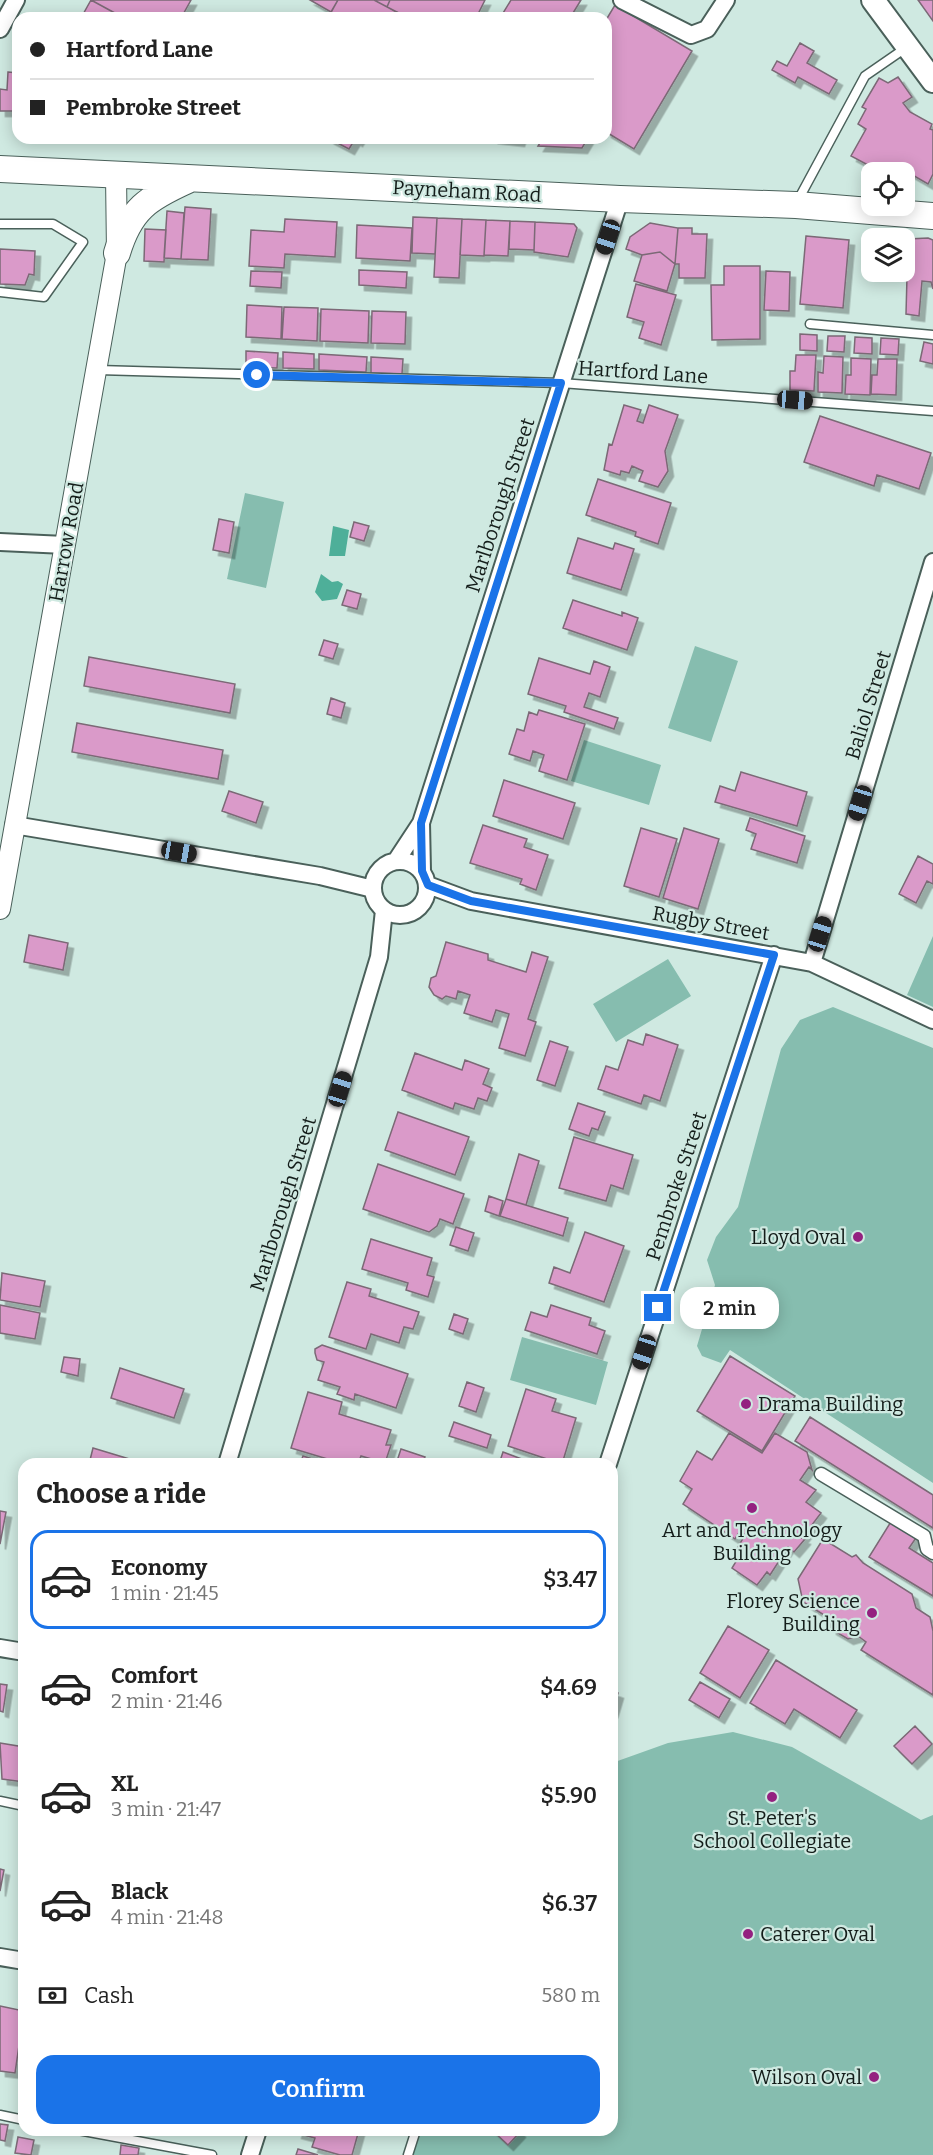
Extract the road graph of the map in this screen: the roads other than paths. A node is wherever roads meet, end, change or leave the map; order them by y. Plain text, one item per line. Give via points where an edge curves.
1 (16, 0) edge
2 (622, 0) edge
3 (726, 0) edge
4 (873, 0) edge
5 (0, 29) edge
6 (918, 55) junction
7 (933, 81) edge
8 (0, 169) edge
9 (116, 175) junction
10 (191, 178) junction
11 (620, 199) junction
12 (796, 205) junction
13 (930, 213) edge
14 (0, 224) edge
15 (117, 253) junction
16 (0, 292) edge
17 (810, 324) dead end
18 (933, 335) edge
19 (98, 370) junction
20 (561, 383) junction
21 (933, 411) edge
22 (0, 542) edge
23 (65, 545) junction
24 (933, 562) edge
25 (421, 823) junction
26 (14, 825) junction
27 (5, 853) edge
28 (396, 861) junction
29 (425, 878) junction
30 (375, 882) junction
31 (471, 901) junction
32 (424, 902) junction
33 (0, 909) edge
34 (384, 910) junction
35 (402, 916) junction
36 (774, 955) junction
37 (380, 957) junction
38 (812, 963) junction
39 (933, 1020) edge
40 (229, 1458) edge
41 (610, 1458) edge
42 (821, 1474) dead end
43 (933, 1553) edge
44 (0, 1648) edge
45 (18, 1651) edge
46 (0, 1802) edge
47 (18, 1805) edge
48 (0, 1957) edge
49 (18, 1960) edge
50 (0, 2115) edge
51 (18, 2119) edge
52 (110, 2136) edge
53 (256, 2136) edge
54 (414, 2136) edge
55 (212, 2155) edge
56 (250, 2155) edge
57 (408, 2155) edge

1 - 5 street
2 - 3 street via 691,35 707,29
4 - 6 main road
6 - 7 main road
6 - 12 lane via 866,76
8 - 9 main road, Payneham Road
9 - 10 main road, Payneham Road
9 - 15 street, Harrow Road
10 - 11 main road, Payneham Road
10 - 15 main road via 138,209 124,228
11 - 12 main road, Payneham Road
11 - 20 street, Marlborough Street
12 - 13 main road, Payneham Road
14 - 16 lane via 53,224 83,242 44,297
15 - 19 street, Harrow Road
17 - 18 lane
19 - 20 lane, Hartford Lane
19 - 23 street, Harrow Road
20 - 21 lane, Hartford Lane
20 - 25 street, Marlborough Street
22 - 23 street
23 - 26 street, Harrow Road
24 - 38 street, Baliol Street
25 - 28 street, Marlborough Street
25 - 29 street, Marlborough Street
26 - 27 street, Harrow Road
26 - 30 street
27 - 33 street, Harrow Road
28 - 29 street via 414,864
28 - 30 street via 386,864
29 - 31 street, Rugby Street
29 - 32 street
30 - 34 street via 375,898
31 - 32 street, Rugby Street
31 - 36 street, Rugby Street
32 - 35 street via 411,914
34 - 35 street
34 - 37 street, Marlborough Street
35 - 37 street, Marlborough Street
36 - 38 street, Rugby Street
36 - 41 street, Pembroke Street
37 - 40 street, Marlborough Street
38 - 39 street, Rugby Street
42 - 43 street via 924,1536 927,1549
44 - 45 street
46 - 47 lane
48 - 49 street
50 - 51 lane
52 - 55 lane
53 - 56 street
54 - 57 lane

